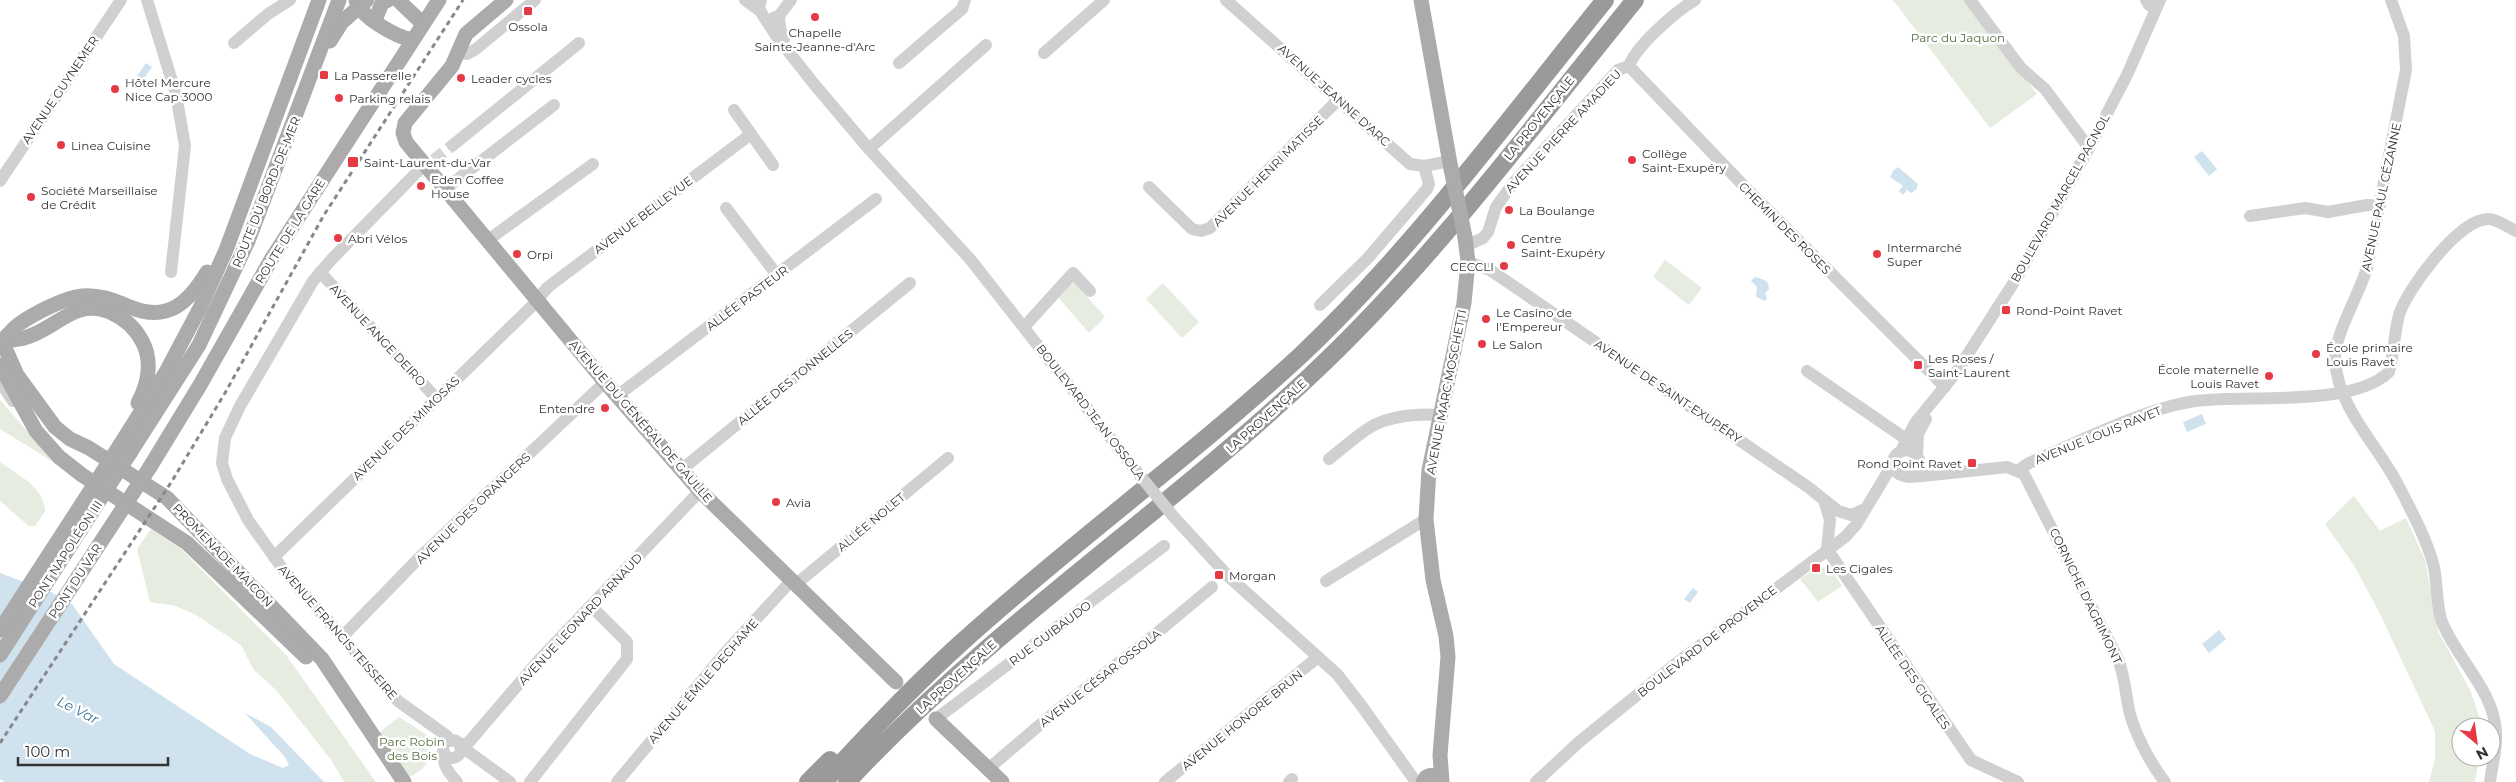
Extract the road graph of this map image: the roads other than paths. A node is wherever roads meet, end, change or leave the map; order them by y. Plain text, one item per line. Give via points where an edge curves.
1 (121, 0) edge
2 (147, 0) edge
3 (290, 0) edge
4 (318, 0) edge
5 (338, 0) edge
6 (388, 0) edge
7 (398, 0) edge
8 (439, 0) edge
9 (506, 0) edge
10 (535, 0) edge
11 (745, 0) edge
12 (966, 0) edge
13 (1104, 0) edge
14 (1226, 0) edge
15 (1421, 0) edge
16 (1605, 0) edge
17 (1635, 0) edge
18 (1695, 0) edge
19 (1970, 0) edge
20 (2146, 0) edge
21 (2392, 0) edge
22 (360, 2) edge
23 (2158, 4) edge
24 (784, 6) edge
25 (762, 9) edge
26 (375, 20) junction
27 (423, 24) junction
28 (387, 30) junction
29 (413, 40) junction
30 (234, 43) dead end
31 (578, 43) dead end
32 (986, 45) dead end
33 (459, 52) junction
34 (1044, 53) dead end
35 (791, 56) junction
36 (400, 60) junction
37 (315, 63) junction
38 (899, 63) dead end
39 (1629, 66) junction
40 (1340, 100) junction
41 (554, 105) dead end
42 (734, 110) dead end
43 (751, 134) junction
44 (453, 145) tunnel mouth
45 (263, 147) junction
46 (2090, 148) junction
47 (869, 149) junction
48 (428, 164) junction
49 (593, 164) dead end
50 (774, 165) dead end
51 (1450, 165) junction
52 (1424, 166) junction
53 (0, 181) edge
54 (1148, 187) dead end
55 (445, 189) junction
56 (876, 199) dead end
57 (2373, 206) junction
58 (726, 208) dead end
59 (2250, 216) dead end
60 (2516, 231) edge
61 (488, 240) junction
62 (1466, 242) junction
63 (1468, 262) junction
64 (171, 272) dead end
65 (320, 272) junction
66 (777, 275) junction
67 (910, 283) dead end
68 (1090, 291) dead end
69 (537, 299) junction
70 (1320, 305) dead end
71 (1024, 326) junction
72 (1, 341) edge
73 (0, 365) edge
74 (1807, 371) dead end
75 (0, 382) edge
76 (605, 382) junction
77 (1944, 386) junction
78 (2342, 391) junction
79 (618, 396) junction
80 (436, 398) junction
81 (1440, 415) junction
82 (29, 419) junction
83 (125, 445) junction
84 (1904, 445) junction
85 (948, 458) dead end
86 (1329, 459) dead end
87 (1919, 459) junction
88 (1892, 465) junction
89 (150, 467) joint
90 (681, 470) junction
91 (2019, 470) junction
92 (1946, 473) junction
93 (1906, 477) junction
94 (700, 491) junction
95 (1873, 497) junction
96 (1824, 500) junction
97 (1865, 509) junction
98 (1426, 519) junction
99 (1164, 546) dead end
100 (1827, 549) junction
101 (274, 557) junction
102 (1326, 581) dead end
103 (793, 583) junction
104 (1212, 587) dead end
105 (597, 612) dead end
106 (0, 630) edge
107 (342, 637) junction
108 (0, 655) edge
109 (1318, 656) junction
110 (896, 682) dead end
111 (0, 696) edge
112 (353, 702) junction
113 (893, 706) junction
114 (916, 712) junction
115 (936, 719) joint
116 (454, 749) junction
117 (988, 769) junction
118 (1430, 780) edge
119 (457, 781) edge
120 (404, 782) edge
121 (510, 782) edge
122 (530, 782) edge
123 (617, 782) edge
124 (808, 782) edge
125 (824, 782) edge
126 (847, 782) edge
127 (861, 782) edge
128 (1002, 782) edge
129 (1165, 782) edge
130 (1536, 782) edge
131 (2018, 782) edge
132 (2165, 782) edge
133 (2490, 782) edge

1 - 53 street, AVENUE GUYNEMER
2 - 64 street via 176,94 185,146
3 - 30 street
4 - 45 main road, ROUTE DU BORD-DE-MER
5 - 37 main road, ROUTE DU BORD-DE-MER
6 - 26 main road via 382,3
7 - 27 main road
8 - 27 main road, ROUTE DE LA GARE
9 - 33 main road via 466,34
10 - 33 street via 476,50 467,54
11 - 25 street, BOULEVARD JEAN OSSOLA
12 - 38 street via 962,9
13 - 34 street
14 - 40 street, AVENUE JEANNE D'ARC
15 - 51 main road, AVENUE MARC MOSCHETTI
16 - 113 highway, LA PROVENÇALE via 1419,230 1333,323 1250,402 1047,568
17 - 114 highway, LA PROVENÇALE via 1446,232 1356,331 1217,459 1030,612
18 - 39 street, AVENUE PIERRE AMADIEU via 1671,17 1635,55
19 - 46 street via 2021,68 2045,89
20 - 23 street via 2149,5
21 - 57 street, AVENUE PAUL CÉZANNE via 2407,57 2404,88
22 - 26 main road
22 - 37 main road via 342,22
23 - 46 street, BOULEVARD MARCEL PAGNOL
24 - 25 street via 771,18
24 - 35 street, BOULEVARD JEAN OSSOLA via 780,28
25 - 35 street, BOULEVARD JEAN OSSOLA
26 - 28 main road
27 - 29 main road, ROUTE DE LA GARE
28 - 29 main road
28 - 36 main road
29 - 36 main road, ROUTE DE LA GARE
31 - 44 street
32 - 47 street
33 - 48 main road, AVENUE DU GÉNÉRAL DE GAULLE via 452,66 405,123 403,133 406,142
35 - 47 street, BOULEVARD JEAN OSSOLA
36 - 89 main road, ROUTE DE LA GARE via 272,258
37 - 83 main road, ROUTE DU BORD-DE-MER via 253,230 214,315 182,373
39 - 62 street, AVENUE PIERRE AMADIEU via 1618,70 1514,182 1496,207 1483,238
39 - 77 street, CHEMIN DES ROSES
40 - 52 street, AVENUE JEANNE D'ARC via 1410,164
40 - 54 street, AVENUE HENRI MATISSE via 1210,228 1192,229
41 - 55 street
42 - 43 street
43 - 50 street
43 - 69 street, AVENUE BELLEVUE via 548,287
45 - 72 main road via 208,270 196,291 185,302 170,310 152,312 97,297 70,298 19,324
45 - 83 main road, ROUTE DU BORD-DE-MER via 236,227 200,308
46 - 77 street, BOULEVARD MARCEL PAGNOL via 1996,313
47 - 71 street, BOULEVARD JEAN OSSOLA via 970,259
48 - 55 main road, AVENUE DU GÉNÉRAL DE GAULLE
48 - 65 street, AVENUE FRANCIS TEISSEIRE
49 - 61 street
51 - 52 street
51 - 62 main road, AVENUE MARC MOSCHETTI, bridge
52 - 70 street via 1427,189 1368,258
55 - 61 main road, AVENUE DU GÉNÉRAL DE GAULLE
56 - 66 street, ALLÉE PASTEUR
57 - 59 street via 2328,212 2305,208
57 - 78 street, AVENUE PAUL CÉZANNE via 2361,289 2337,342 2335,360
58 - 66 street
60 - 78 street, AVENUE LOUIS RAVET via 2488,218 2458,235 2421,273 2405,301 2399,316 2389,372 2374,384
61 - 69 main road, AVENUE DU GÉNÉRAL DE GAULLE
62 - 63 main road, AVENUE MARC MOSCHETTI
63 - 81 main road, AVENUE MARC MOSCHETTI via 1464,303
63 - 96 street, AVENUE DE SAINT-EXUPÉRY via 1490,270
65 - 80 street, AVENUE ANGE DEIRO
65 - 101 street, AVENUE FRANCIS TEISSEIRE via 240,406 222,449 222,463 237,500
66 - 79 street, ALLÉE PASTEUR
67 - 90 street, ALLÉE DES TONNELLES
68 - 71 street via 1073,273
69 - 76 main road, AVENUE DU GÉNÉRAL DE GAULLE
69 - 80 street, AVENUE DES MIMOSAS
71 - 109 street, BOULEVARD JEAN OSSOLA, bridge via 1173,516 1235,582
72 - 83 main road via 26,338 68,314 88,308 106,310 130,324 144,344 148,373
72 - 112 main road, PROMENADE MAÏCON via 17,375 55,427 178,507 322,659
73 - 82 main road, PROMENADE MAÏCON
74 - 84 street
75 - 82 street
76 - 79 main road, AVENUE DU GÉNÉRAL DE GAULLE
76 - 107 street, AVENUE DES ORANGERS via 423,554
77 - 84 street, BOULEVARD MARCEL PAGNOL via 1915,423
77 - 87 street, BOULEVARD MARCEL PAGNOL via 1918,434
78 - 91 street, AVENUE LOUIS RAVET via 2283,398 2197,400 2163,408
78 - 133 street, AVENUE PAUL CÉZANNE via 2352,413 2406,499 2429,549 2441,620 2488,700 2496,733
79 - 90 main road, AVENUE DU GÉNÉRAL DE GAULLE
80 - 101 street, AVENUE DES MIMOSAS
81 - 86 street via 1382,422 1368,428
81 - 98 main road, AVENUE MARC MOSCHETTI via 1429,470
82 - 112 main road, PROMENADE MAÏCON via 45,442 70,466 197,551
83 - 106 main road, PONT NAPOLÉON III, bridge
83 - 108 main road, PONT NAPOLÉON III, bridge
84 - 87 street
84 - 88 street via 1894,456
85 - 103 street, ALLÉE NOLET
87 - 92 street
87 - 93 street via 1917,472
88 - 93 street via 1897,474
88 - 95 street, BOULEVARD DE PROVENCE
89 - 111 main road, PONT DU VAR, bridge
90 - 94 main road, AVENUE DU GÉNÉRAL DE GAULLE
91 - 92 street via 2007,466
91 - 132 street, CORNICHE D'AGRIMONT via 2028,479 2118,659 2134,726
92 - 93 street
93 - 95 street, BOULEVARD DE PROVENCE via 1895,479
94 - 103 main road, AVENUE DU GÉNÉRAL DE GAULLE
94 - 116 street, AVENUE LEONARD ARNAUD via 540,659 469,742
95 - 97 street, BOULEVARD DE PROVENCE
96 - 97 street, AVENUE DE SAINT-EXUPÉRY via 1845,515
96 - 100 street via 1830,520
97 - 100 street, BOULEVARD DE PROVENCE via 1851,531
98 - 102 street
98 - 118 main road, AVENUE MARC MOSCHETTI via 1433,580 1448,657 1440,755
99 - 115 street, RUE GUIBAUDO
100 - 130 street, BOULEVARD DE PROVENCE via 1678,662 1579,742
100 - 131 street, ALLÉE DES CIGALES via 1971,760
101 - 107 street, AVENUE FRANCIS TEISSEIRE
103 - 110 main road, AVENUE DU GÉNÉRAL DE GAULLE
103 - 123 street, AVENUE ÉMILE DECHAME via 724,654
104 - 117 street, AVENUE CÉSAR OSSOLA
105 - 122 street via 627,642 627,659
107 - 116 street, AVENUE FRANCIS TEISSEIRE via 398,701 447,736
109 - 118 street, BOULEVARD JEAN OSSOLA via 1348,688 1400,758
109 - 129 street, AVENUE HONORE BRUN
112 - 120 main road, PROMENADE MAÏCON
113 - 124 highway
113 - 125 highway, LA PROVENÇALE
114 - 126 highway, LA PROVENÇALE
114 - 127 highway
115 - 117 main road
116 - 119 street via 443,760
116 - 121 street via 469,752
117 - 128 main road

